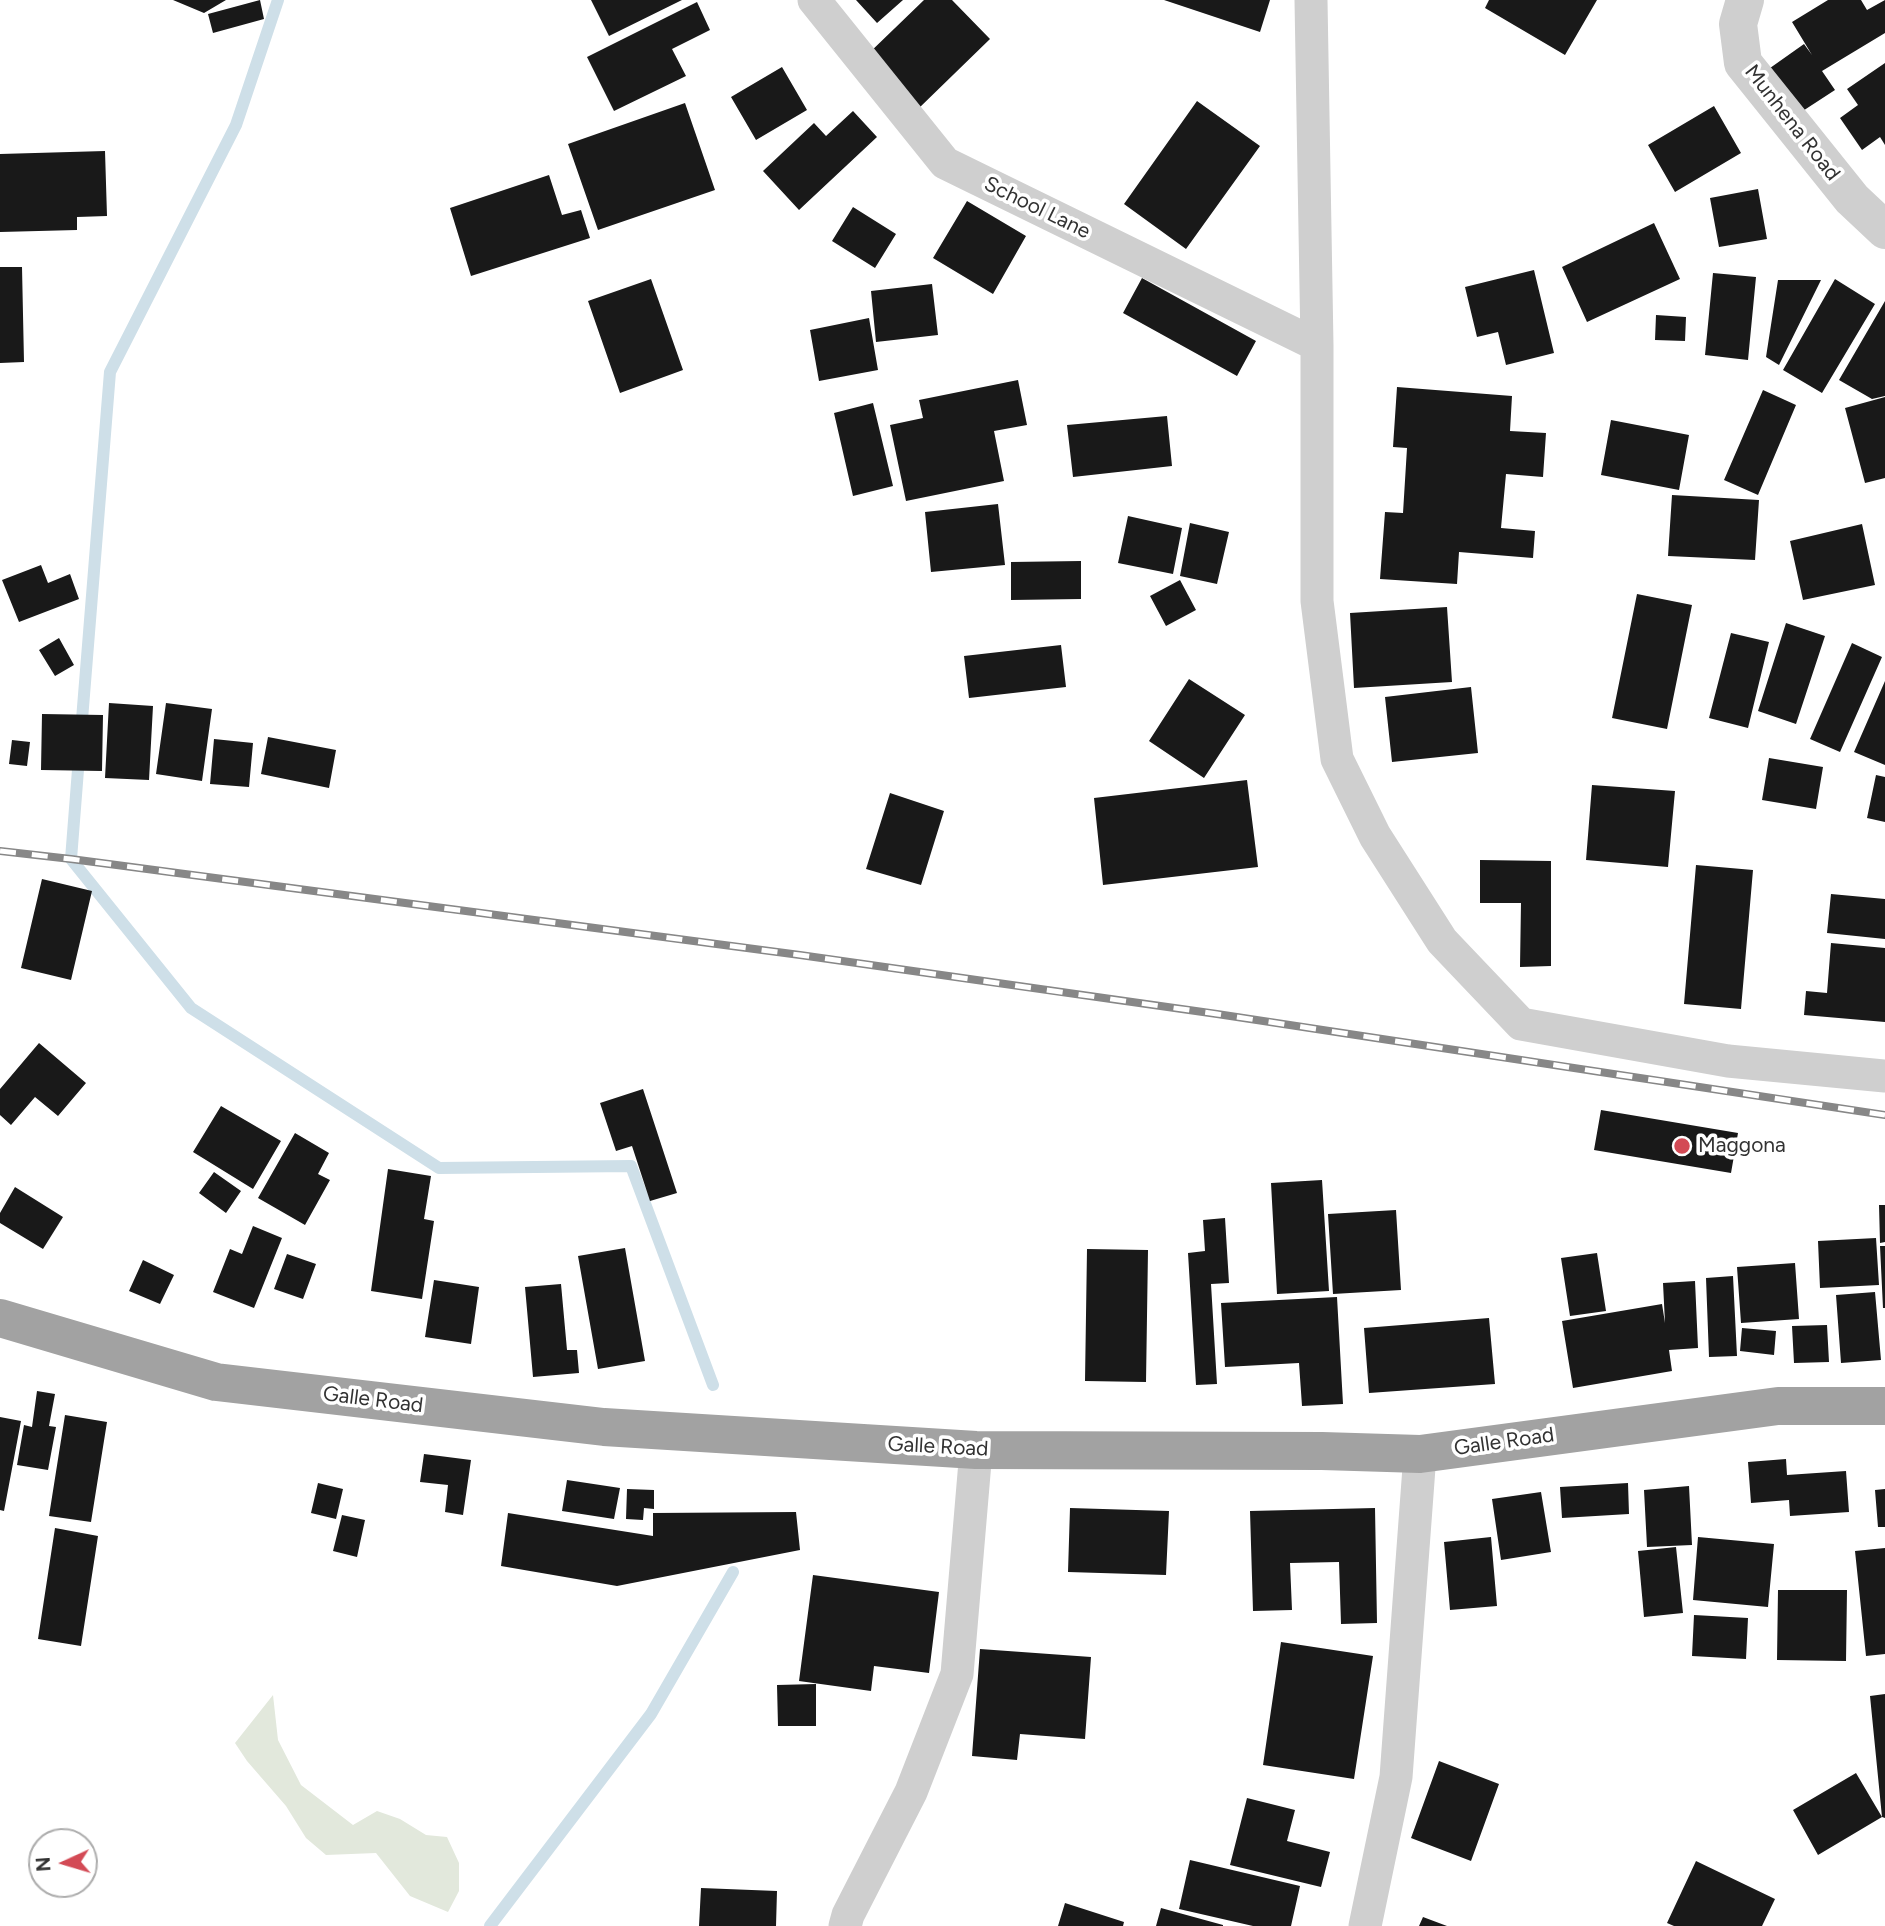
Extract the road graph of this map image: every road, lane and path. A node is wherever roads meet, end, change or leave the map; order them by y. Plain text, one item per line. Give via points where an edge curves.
1 (814, 0) edge
2 (1311, 0) edge
3 (1745, 0) edge
4 (1885, 230) edge
5 (1317, 345) junction
6 (1885, 1076) edge
7 (0, 1318) edge
8 (1885, 1406) edge
9 (976, 1450) junction
10 (1420, 1454) junction
11 (845, 1926) edge
12 (1364, 1926) edge

1 - 5 street, School Lane via 945,163
2 - 5 street
3 - 4 street, Munhena Road via 1738,24 1743,63 1852,199
5 - 6 street via 1317,601 1337,759 1375,836 1442,941 1521,1024 1728,1061
7 - 9 highway, Galle Road via 216,1382 604,1427
8 - 10 highway, Galle Road via 1778,1406
9 - 10 highway, Galle Road
9 - 11 street via 957,1674 911,1792
10 - 12 street via 1396,1777

